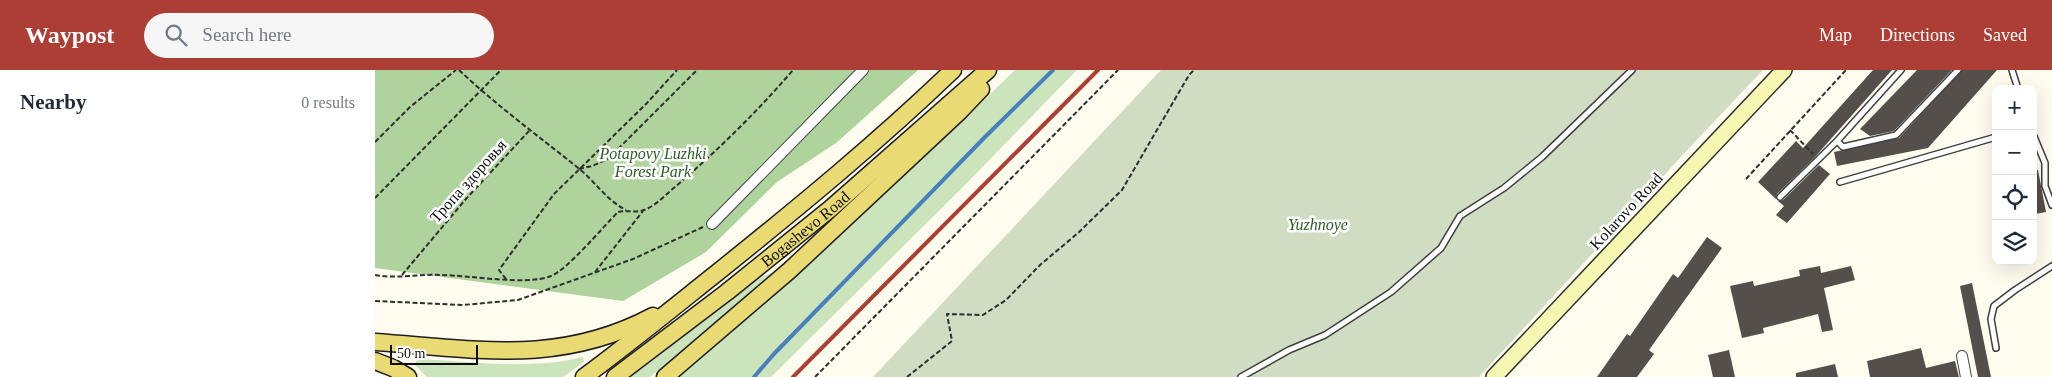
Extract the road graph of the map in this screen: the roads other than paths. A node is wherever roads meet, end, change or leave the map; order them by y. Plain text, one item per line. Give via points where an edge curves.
1 (863, 70) edge
2 (953, 70) edge
3 (988, 70) edge
4 (997, 70) edge
5 (1632, 70) edge
6 (1784, 70) edge
7 (1901, 70) edge
8 (1957, 70) edge
9 (2012, 70) edge
10 (2017, 85) edge
11 (1992, 138) edge
12 (1837, 141) junction
13 (2037, 144) edge
14 (1840, 182) dead end
15 (1780, 197) dead end
16 (2052, 205) edge
17 (712, 224) road end
18 (2052, 266) edge
19 (717, 272) junction
20 (375, 342) edge
21 (1996, 348) dead end
22 (1962, 356) dead end
23 (375, 361) edge
24 (409, 377) edge
25 (584, 377) edge
26 (615, 377) edge
27 (665, 377) edge
28 (1241, 377) edge
29 (1494, 377) edge
30 (1966, 377) edge

1 - 17 street
2 - 19 main road, Bogashevo Road via 863,154
3 - 26 main road, Bogashevo Road via 830,209
4 - 27 main road via 959,112 842,222
5 - 28 lane via 1541,157 1504,188 1460,216 1441,248 1391,292 1325,335 1289,350
6 - 29 main road, Kolarovo Road
7 - 12 lane
8 - 12 lane via 1896,135 1843,147
9 - 10 lane
11 - 14 lane
12 - 15 lane
13 - 16 lane via 2045,163 2045,186
18 - 21 lane via 1994,306 1991,319
19 - 20 main road via 636,325 569,347 502,351
19 - 25 main road, Bogashevo Road
22 - 30 street
23 - 24 main road

